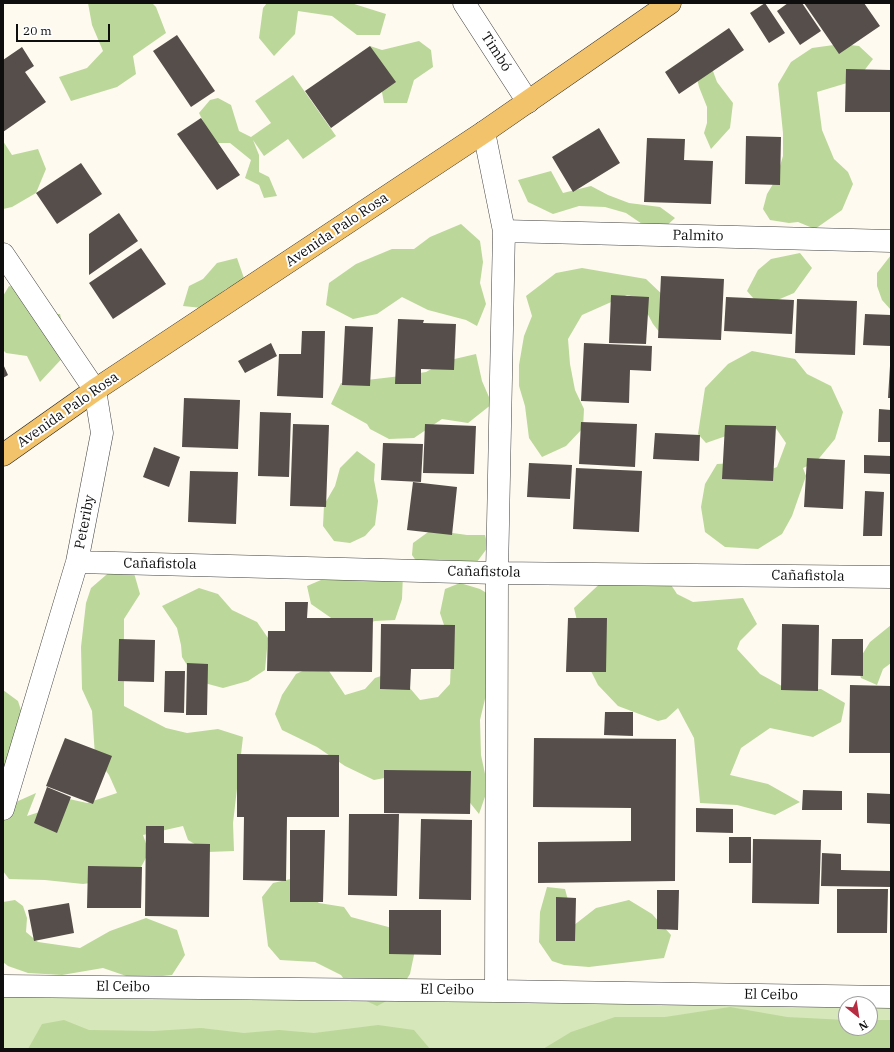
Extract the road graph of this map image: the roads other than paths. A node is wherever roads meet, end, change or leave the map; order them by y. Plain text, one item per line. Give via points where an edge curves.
1 (464, 3) edge
2 (670, 3) edge
3 (528, 102) junction
4 (484, 132) junction
5 (504, 231) junction
6 (891, 241) edge
7 (3, 254) edge
8 (95, 390) junction
9 (3, 455) edge
10 (77, 562) junction
11 (497, 573) junction
12 (891, 576) edge
13 (3, 809) edge
14 (3, 986) edge
15 (496, 991) junction
16 (891, 997) edge

1 - 3 street, Timbó
2 - 3 main road, Avenida Palo Rosa
3 - 4 main road, Avenida Palo Rosa
4 - 5 street
4 - 8 main road, Avenida Palo Rosa
5 - 6 street, Palmito
5 - 11 street
7 - 8 street, Peteriby
8 - 9 main road, Avenida Palo Rosa
8 - 10 street, Peteriby via 102,433
10 - 11 street, Cañafistola
10 - 13 street, Peteriby
11 - 12 street, Cañafistola
11 - 15 street
14 - 15 street, El Ceibo
15 - 16 street, El Ceibo

